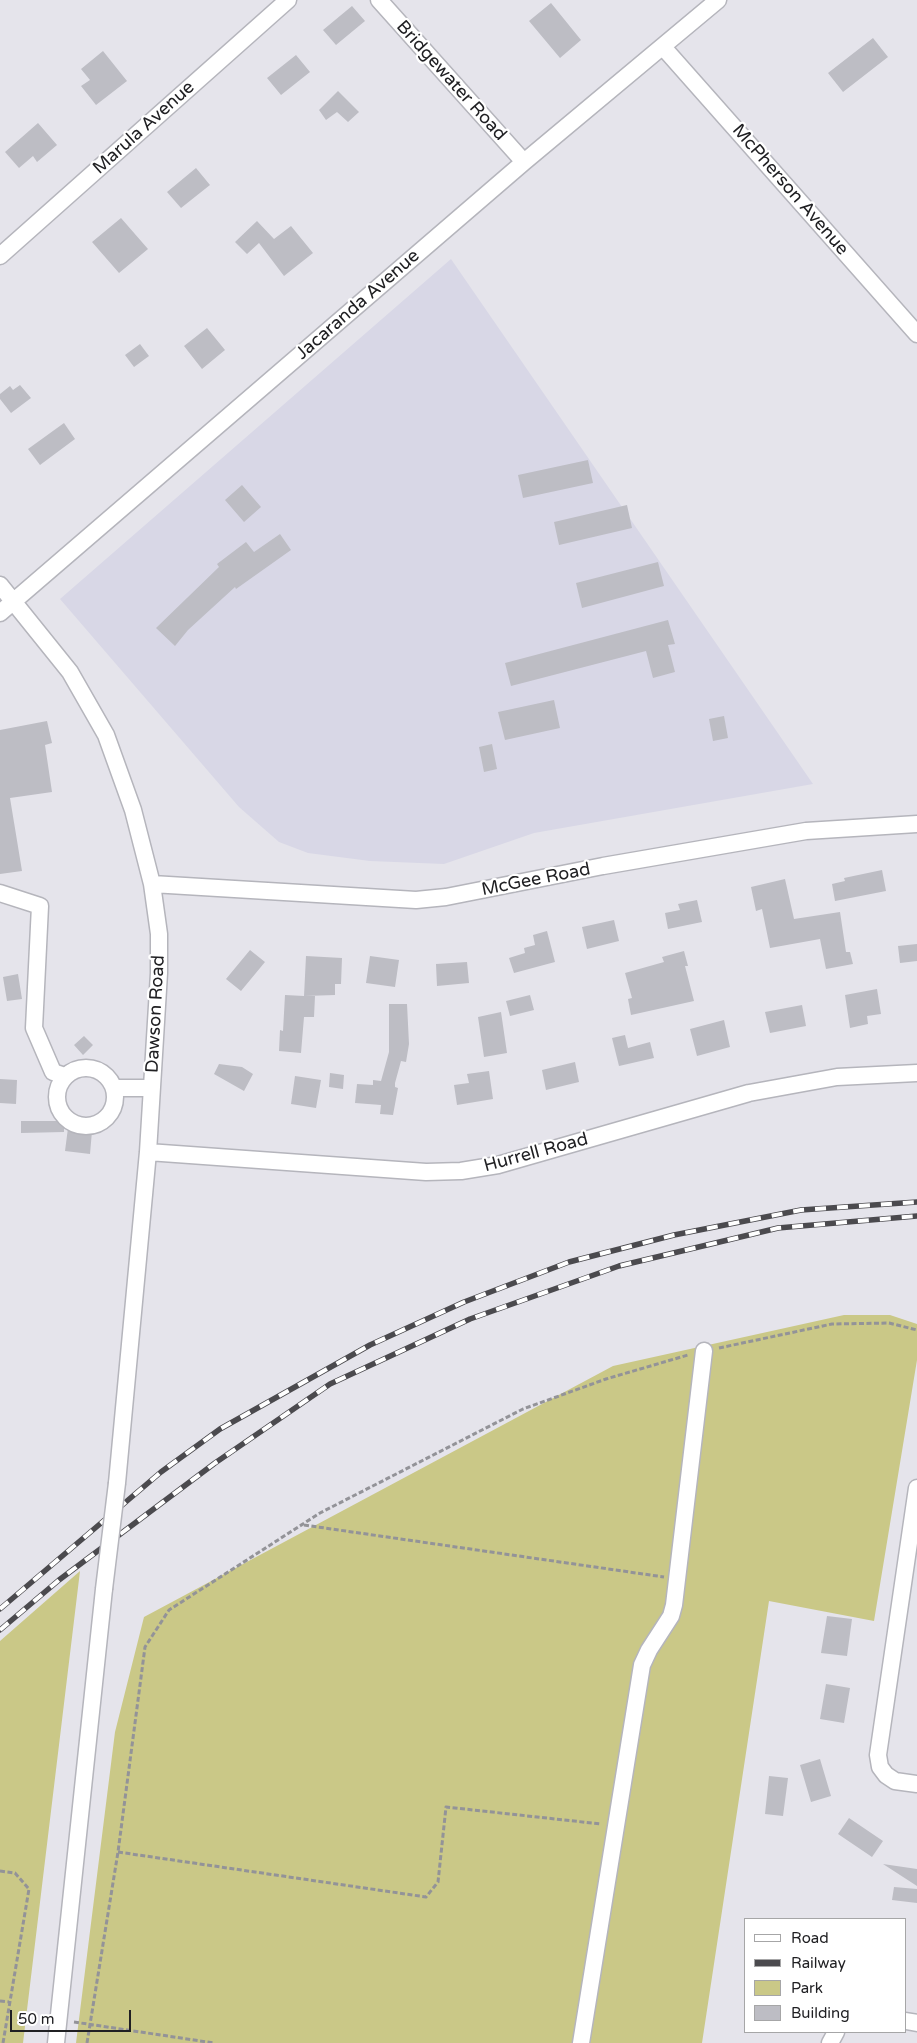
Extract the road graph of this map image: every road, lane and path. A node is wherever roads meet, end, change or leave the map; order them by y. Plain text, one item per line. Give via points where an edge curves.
1 (288, 0) edge
2 (379, 0) edge
3 (718, 0) edge
4 (663, 47) junction
5 (524, 162) junction
6 (0, 256) edge
7 (917, 334) edge
8 (0, 585) edge
9 (14, 600) junction
10 (0, 612) edge
11 (917, 824) edge
12 (152, 884) junction
13 (0, 893) edge
14 (917, 1073) edge
15 (65, 1076) junction
16 (115, 1088) junction
17 (152, 1088) junction
18 (148, 1152) junction
19 (917, 1330) edge
20 (704, 1351) junction
21 (917, 1488) edge
22 (303, 1525) junction
23 (912, 1562) edge
24 (676, 1578) junction
25 (917, 1784) edge
26 (616, 1826) junction
27 (118, 1852) junction
28 (0, 1871) edge
29 (0, 2001) edge
30 (9, 2002) junction
31 (59, 2019) junction
32 (89, 2024) junction
33 (3, 2043) edge
34 (56, 2043) edge
35 (87, 2043) edge
36 (214, 2043) edge
37 (581, 2043) edge

1 - 6 street, Marula Avenue
2 - 5 street, Bridgewater Road
3 - 4 street, Jacaranda Avenue
4 - 5 street, Jacaranda Avenue
4 - 7 street, McPherson Avenue
5 - 9 street, Jacaranda Avenue
8 - 9 street, Dawson Road
9 - 10 street, Jacaranda Avenue
9 - 12 street, Dawson Road via 70,672 106,735 133,810
11 - 12 street, McGee Road via 806,831 416,900
12 - 17 street, Dawson Road via 159,934 159,973
13 - 15 street via 40,906 34,1028 53,1072
14 - 18 street, Hurrell Road via 837,1077 749,1093 498,1165 462,1171 426,1172
15 - 16 street via 75,1069 88,1067 100,1070
15 - 16 street via 58,1086 56,1098 68,1120 79,1125 103,1122 114,1107
16 - 17 street
17 - 18 street, Dawson Road
18 - 31 street, Dawson Road, bridge
19 - 20 path via 889,1323 832,1324
20 - 22 path via 606,1378 523,1409 320,1513
20 - 24 street
21 - 23 street
22 - 24 path
22 - 27 path via 169,1610 145,1647
23 - 25 street via 878,1755 880,1768 886,1776 895,1781
24 - 26 street via 671,1616 642,1665
26 - 27 path via 446,1807 438,1882 426,1897
26 - 37 street
27 - 32 path
28 - 30 path via 15,1873 29,1889
29 - 30 path
30 - 33 path
31 - 32 path
31 - 34 street, Dawson Road
32 - 35 path
32 - 36 path

